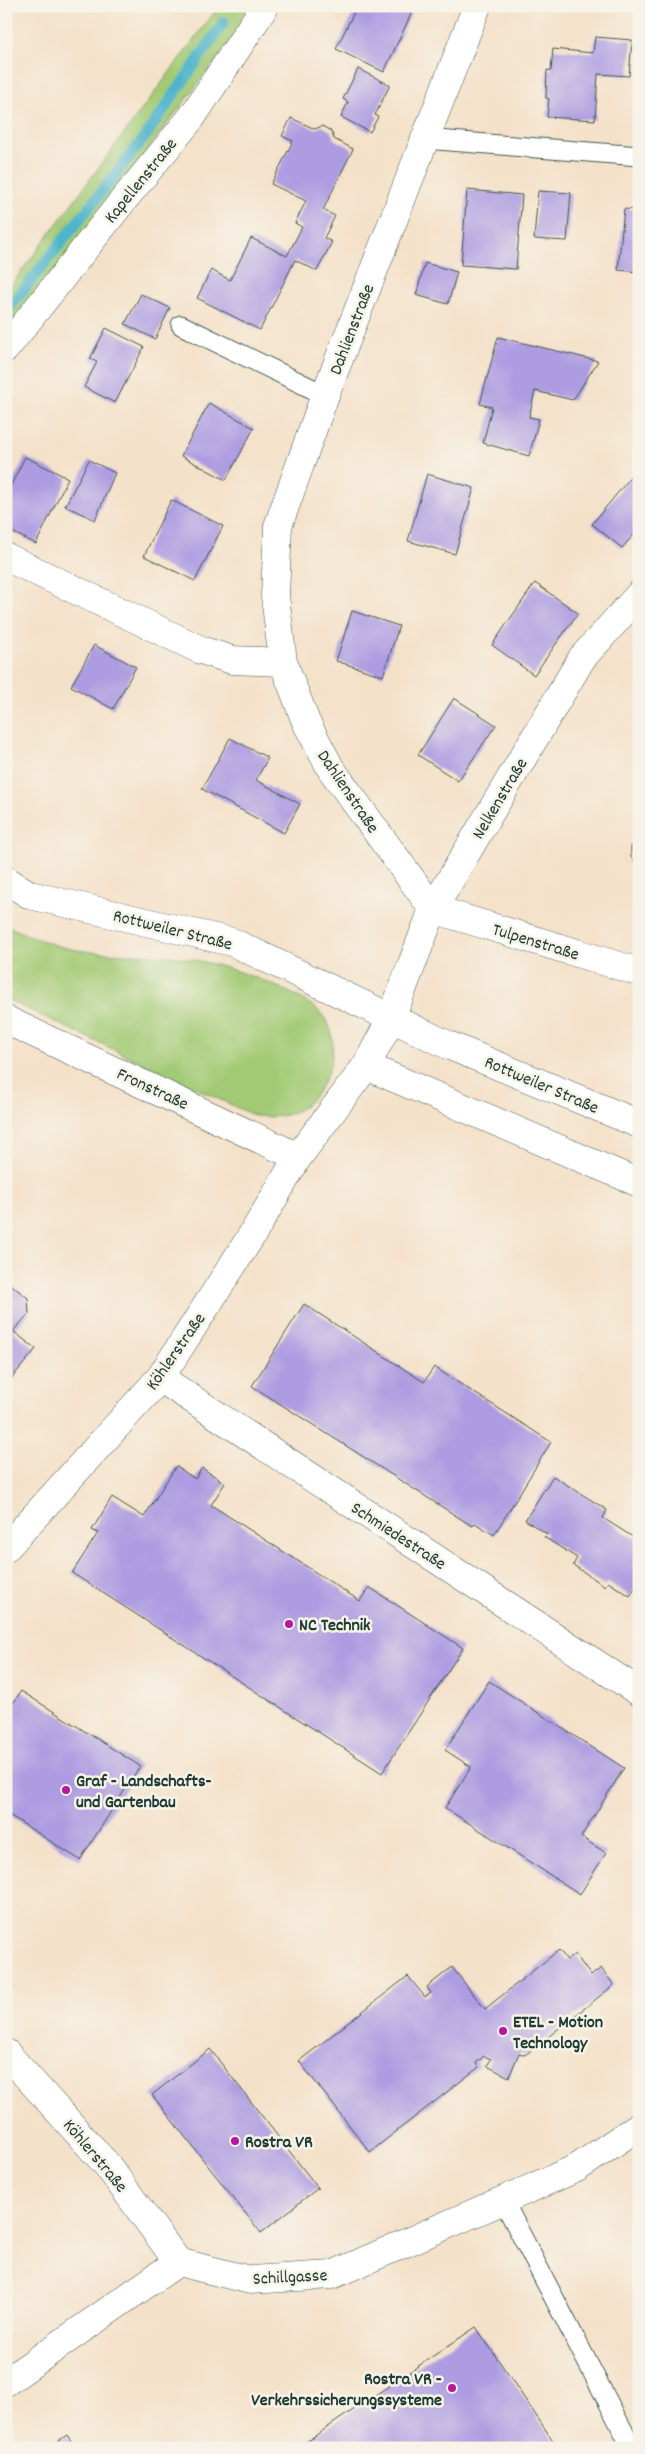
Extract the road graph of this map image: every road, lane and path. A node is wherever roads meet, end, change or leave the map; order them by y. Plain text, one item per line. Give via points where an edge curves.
1 (265, 6) edge
2 (477, 6) edge
3 (425, 139) junction
4 (639, 156) edge
5 (181, 325) dead end
6 (6, 348) edge
7 (325, 395) junction
8 (6, 557) edge
9 (639, 595) edge
10 (283, 662) junction
11 (6, 880) edge
12 (433, 909) junction
13 (639, 972) edge
14 (391, 1019) junction
15 (6, 1020) edge
16 (366, 1066) junction
17 (639, 1124) edge
18 (298, 1157) junction
19 (639, 1183) edge
20 (160, 1378) junction
21 (6, 1548) edge
22 (639, 1692) edge
23 (6, 2053) edge
24 (639, 2126) edge
25 (503, 2200) junction
26 (178, 2262) junction
27 (6, 2382) edge
28 (632, 2448) edge

1 - 6 street, Kapellenstraße via 192,117
2 - 3 street, Dahlienstraße
3 - 4 lane
3 - 7 street, Dahlienstraße
5 - 7 lane
7 - 10 street, Dahlienstraße via 278,526 276,596
8 - 10 street via 201,650 232,660
9 - 12 street, Nelkenstraße via 582,658
10 - 12 street, Dahlienstraße via 306,722 330,770
11 - 14 street, Rottweiler Straße via 30,895 232,942
12 - 13 street, Tulpenstraße
12 - 14 street, Nelkenstraße
14 - 16 street
14 - 17 street, Rottweiler Straße
15 - 18 street, Fronstraße
16 - 18 street
16 - 19 street
18 - 20 street, Köhlerstraße
20 - 21 street, Köhlerstraße
20 - 22 street, Schmiedestraße
23 - 26 street, Köhlerstraße via 107,2164
24 - 25 street, Schillgasse via 577,2168
25 - 26 street, Schillgasse via 332,2275 250,2280
25 - 28 lane
26 - 27 street

